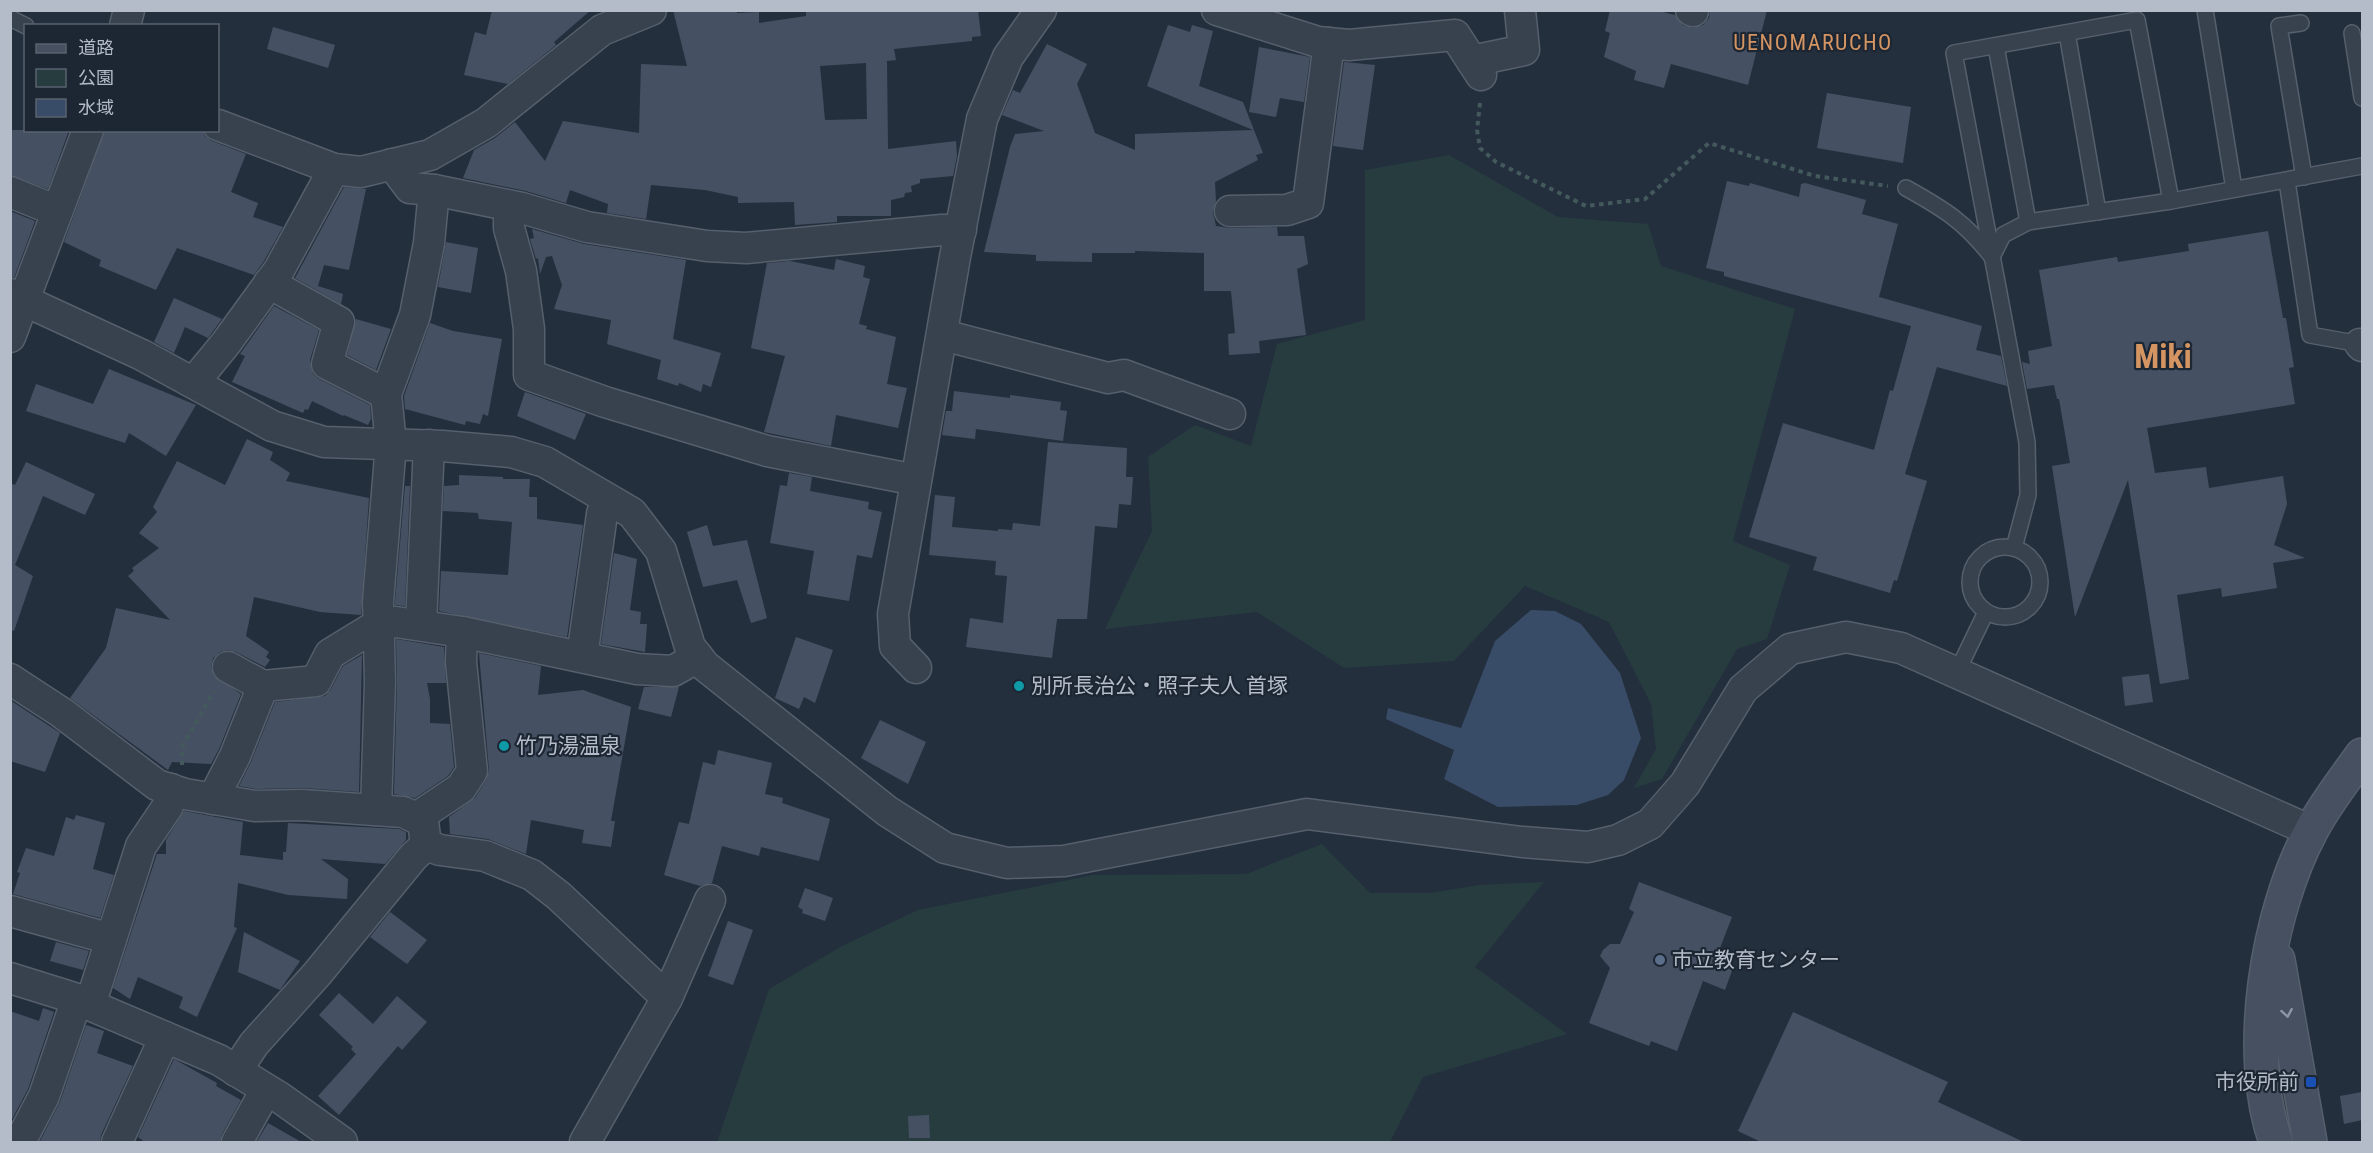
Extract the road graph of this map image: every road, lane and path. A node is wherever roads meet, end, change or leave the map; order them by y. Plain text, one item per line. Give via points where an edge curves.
1 (651, 10) edge
2 (1041, 10) edge
3 (1217, 10) edge
4 (1520, 10) edge
5 (2205, 10) edge
6 (10, 18) edge
7 (594, 20) edge
8 (2301, 23) dead end
9 (24, 25) edge
10 (2067, 33) junction
11 (2352, 33) dead end
12 (1329, 43) junction
13 (1996, 46) junction
14 (1476, 68) junction
15 (2362, 98) edge
16 (219, 125) edge
17 (87, 132) edge
18 (392, 164) junction
19 (2362, 166) edge
20 (334, 169) junction
21 (2304, 177) junction
22 (2286, 181) junction
23 (1906, 188) joint
24 (2234, 189) junction
25 (434, 190) junction
26 (10, 192) edge
27 (2171, 201) junction
28 (509, 206) junction
29 (57, 211) junction
30 (1230, 211) dead end
31 (2098, 212) junction
32 (2028, 222) junction
33 (961, 230) junction
34 (1992, 257) junction
35 (269, 284) junction
36 (17, 296) edge
37 (943, 335) junction
38 (10, 337) edge
39 (2361, 345) edge
40 (194, 382) junction
41 (386, 394) junction
42 (1230, 414) dead end
43 (391, 444) junction
44 (429, 445) junction
45 (916, 480) junction
46 (607, 499) junction
47 (384, 534) junction
48 (424, 534) junction
49 (2014, 548) junction
50 (1986, 612) junction
51 (379, 624) junction
52 (421, 624) junction
53 (462, 632) junction
54 (582, 657) junction
55 (698, 657) junction
56 (228, 667) joint
57 (916, 668) dead end
58 (1957, 672) junction
59 (10, 678) edge
60 (263, 686) junction
61 (2362, 755) edge
62 (176, 791) junction
63 (213, 799) junction
64 (376, 810) junction
65 (2311, 831) junction
66 (421, 832) junction
67 (710, 900) dead end
68 (10, 910) edge
69 (2275, 935) junction
70 (111, 939) junction
71 (10, 978) edge
72 (667, 998) junction
73 (83, 1002) junction
74 (165, 1037) junction
75 (236, 1071) junction
76 (266, 1090) junction
77 (20, 1143) edge
78 (117, 1143) edge
79 (237, 1143) edge
80 (342, 1143) edge
81 (585, 1143) edge
82 (2276, 1143) edge
83 (2310, 1143) edge

1 - 7 street
2 - 33 street via 1008,57 982,119
3 - 12 street
4 - 14 street via 1524,50
5 - 24 lane
6 - 9 lane
7 - 18 street via 486,123 430,155
8 - 21 lane via 2279,26
10 - 13 lane
10 - 27 lane via 2137,20
10 - 31 lane
11 - 15 lane
12 - 14 street via 1349,45 1455,35
12 - 30 street via 1308,203 1287,210
13 - 32 lane
13 - 34 lane via 1954,53
14 - 23 path via 1482,84 1477,130 1480,148 1496,162 1586,206 1645,199 1708,143 1815,176
16 - 20 street
17 - 29 street
18 - 20 street via 361,172
18 - 25 street via 410,188
19 - 21 lane
20 - 35 street
21 - 22 lane
22 - 24 lane
22 - 39 lane via 2310,335
23 - 34 lane via 1958,219
24 - 27 lane
25 - 28 street
25 - 41 street via 429,243 415,315
26 - 29 street
27 - 31 lane
28 - 33 street via 587,227 707,246 746,248
28 - 45 street via 509,228 521,271 527,318 529,375 767,451
29 - 36 street
31 - 32 lane
32 - 34 lane via 2003,235
33 - 37 street
34 - 49 lane via 2026,442 2028,495
35 - 40 street
35 - 41 street via 339,322 327,364
36 - 38 street
36 - 40 street
37 - 42 street via 1108,378 1124,375
37 - 45 street
40 - 43 street via 272,426 324,442
41 - 43 street
43 - 44 street
43 - 47 street
44 - 46 street via 511,452 545,462
44 - 48 street
45 - 57 street via 893,614 895,646
46 - 54 street
46 - 55 street via 632,513 661,551 690,647
47 - 48 street
47 - 51 street
48 - 52 street
49 - 50 lane via 1998,548 1983,555 1972,568 1974,600
49 - 50 lane via 2030,556 2039,571 2040,588 2033,604 2019,615 2002,617
50 - 58 lane
51 - 52 street
51 - 60 street via 330,654 316,681
51 - 64 street
52 - 53 street
53 - 54 street
53 - 66 street via 461,662 472,771
54 - 55 street via 637,669 673,671
55 - 58 street via 887,811 945,848 1006,863 1064,861 1307,814 1588,847 1618,840 1650,824 1685,783 1743,689 1790,649 1846,637 1901,648
56 - 60 street
56 - 62 path via 182,747
58 - 65 street
59 - 62 street via 157,785
60 - 63 street
61 - 65 street
62 - 63 street
62 - 70 street via 141,846
63 - 64 street via 255,806
64 - 66 street via 403,812
65 - 69 street
66 - 72 street via 440,850 485,856 531,876 559,896
66 - 75 street via 413,857 254,1044
67 - 72 street
68 - 70 street
69 - 82 street via 2262,992 2260,1064
69 -> 83 street
70 - 73 street
71 - 73 street
72 - 81 street
73 - 74 street
73 - 77 street
74 - 75 street
74 - 78 street
75 - 76 street
76 - 79 street
76 - 80 street

